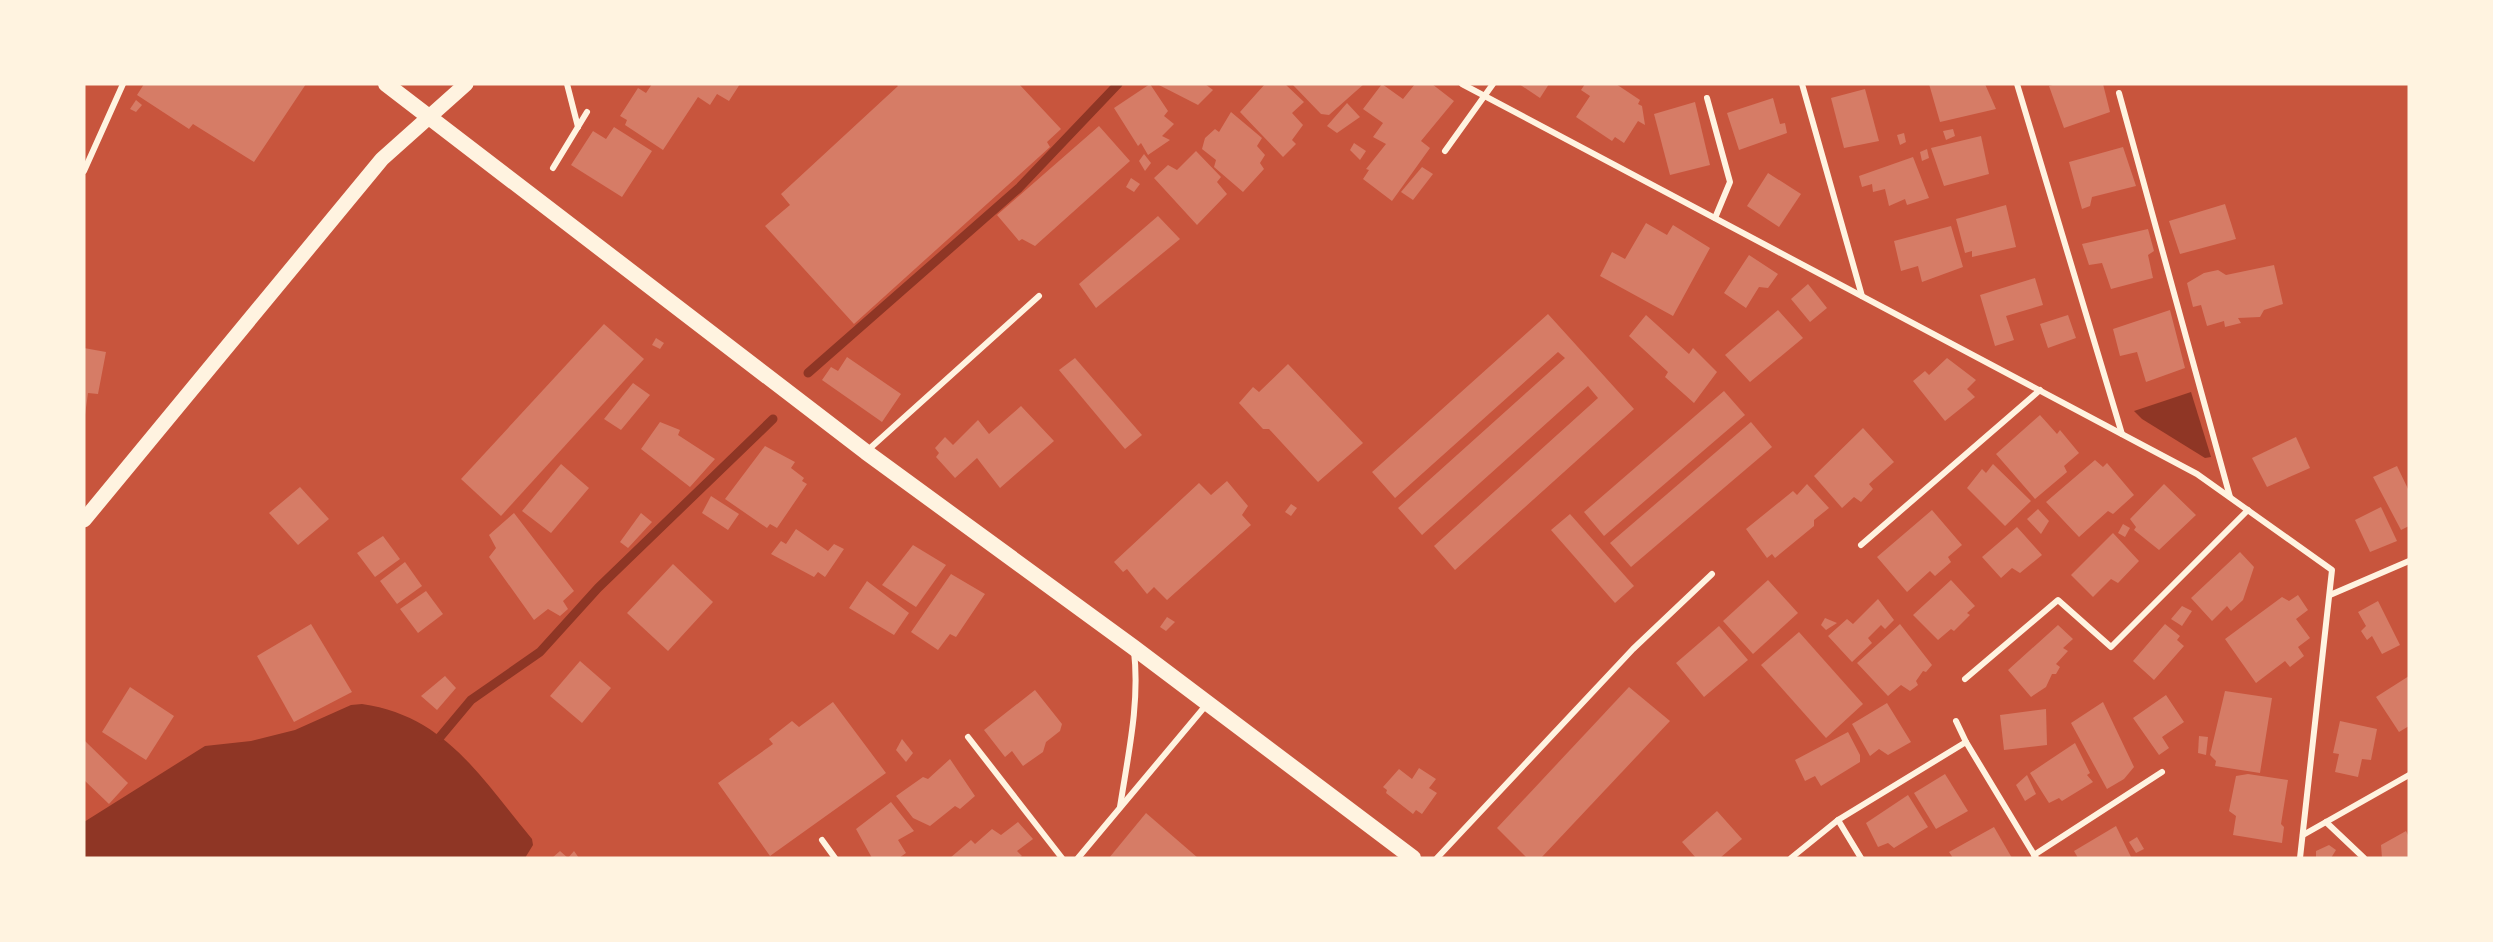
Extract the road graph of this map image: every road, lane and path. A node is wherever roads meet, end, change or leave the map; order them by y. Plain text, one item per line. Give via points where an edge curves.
1 (123, 84) edge
2 (387, 84) edge
3 (466, 84) edge
4 (567, 84) edge
5 (1462, 84) edge
6 (1493, 84) edge
7 (1802, 84) edge
8 (2016, 84) edge
9 (2119, 93) dead end
10 (1486, 97) junction
11 (1707, 98) dead end
12 (587, 112) dead end
13 (429, 116) junction
14 (578, 127) junction
15 (1445, 151) dead end
16 (553, 168) dead end
17 (84, 171) edge
18 (1715, 218) junction
19 (1039, 296) dead end
20 (1862, 296) junction
21 (2040, 390) junction
22 (2122, 434) junction
23 (866, 452) junction
24 (2230, 497) junction
25 (2248, 510) junction
26 (84, 520) edge
27 (1862, 545) dead end
28 (2409, 561) edge
29 (1712, 574) dead end
30 (2330, 595) junction
31 (1133, 647) junction
32 (1965, 679) dead end
33 (1207, 703) junction
34 (1956, 721) dead end
35 (968, 737) dead end
36 (1966, 742) junction
37 (2162, 772) dead end
38 (2409, 775) edge
39 (1120, 808) junction
40 (1838, 820) junction
41 (2326, 822) junction
42 (2303, 835) junction
43 (822, 840) dead end
44 (2035, 856) edge
45 (835, 858) edge
46 (1062, 858) edge
47 (1078, 858) edge
48 (1413, 858) edge
49 (1437, 858) edge
50 (1791, 858) edge
51 (1861, 858) edge
52 (2301, 858) edge
53 (2364, 858) edge

1 - 17 street
2 - 13 highway
3 - 13 main road
4 - 14 street
5 - 10 street
6 - 10 street
7 - 20 street
8 - 22 street
9 - 24 street
10 - 15 street
10 - 18 street
11 - 18 street via 1730,182
12 - 14 street
13 - 23 highway
13 - 26 main road via 382,159
14 - 16 street
18 - 20 street
19 - 23 street
20 - 21 street
21 - 22 street
21 - 27 street
22 - 24 street via 2197,474
23 - 31 highway
24 - 25 street
25 - 30 street via 2332,570
25 - 32 street via 2110,647 2058,600
28 - 30 street
29 - 49 street via 1633,649
30 - 42 street
31 - 33 highway
31 - 39 street via 1137,677 1134,722
33 - 39 street
33 - 48 highway
34 - 36 street
35 - 46 street
36 - 40 street
36 - 44 street
37 - 44 street
38 - 41 street
39 - 47 street
40 - 50 street
40 - 51 street
41 - 42 street
41 - 53 street
42 - 52 street
43 - 45 street

